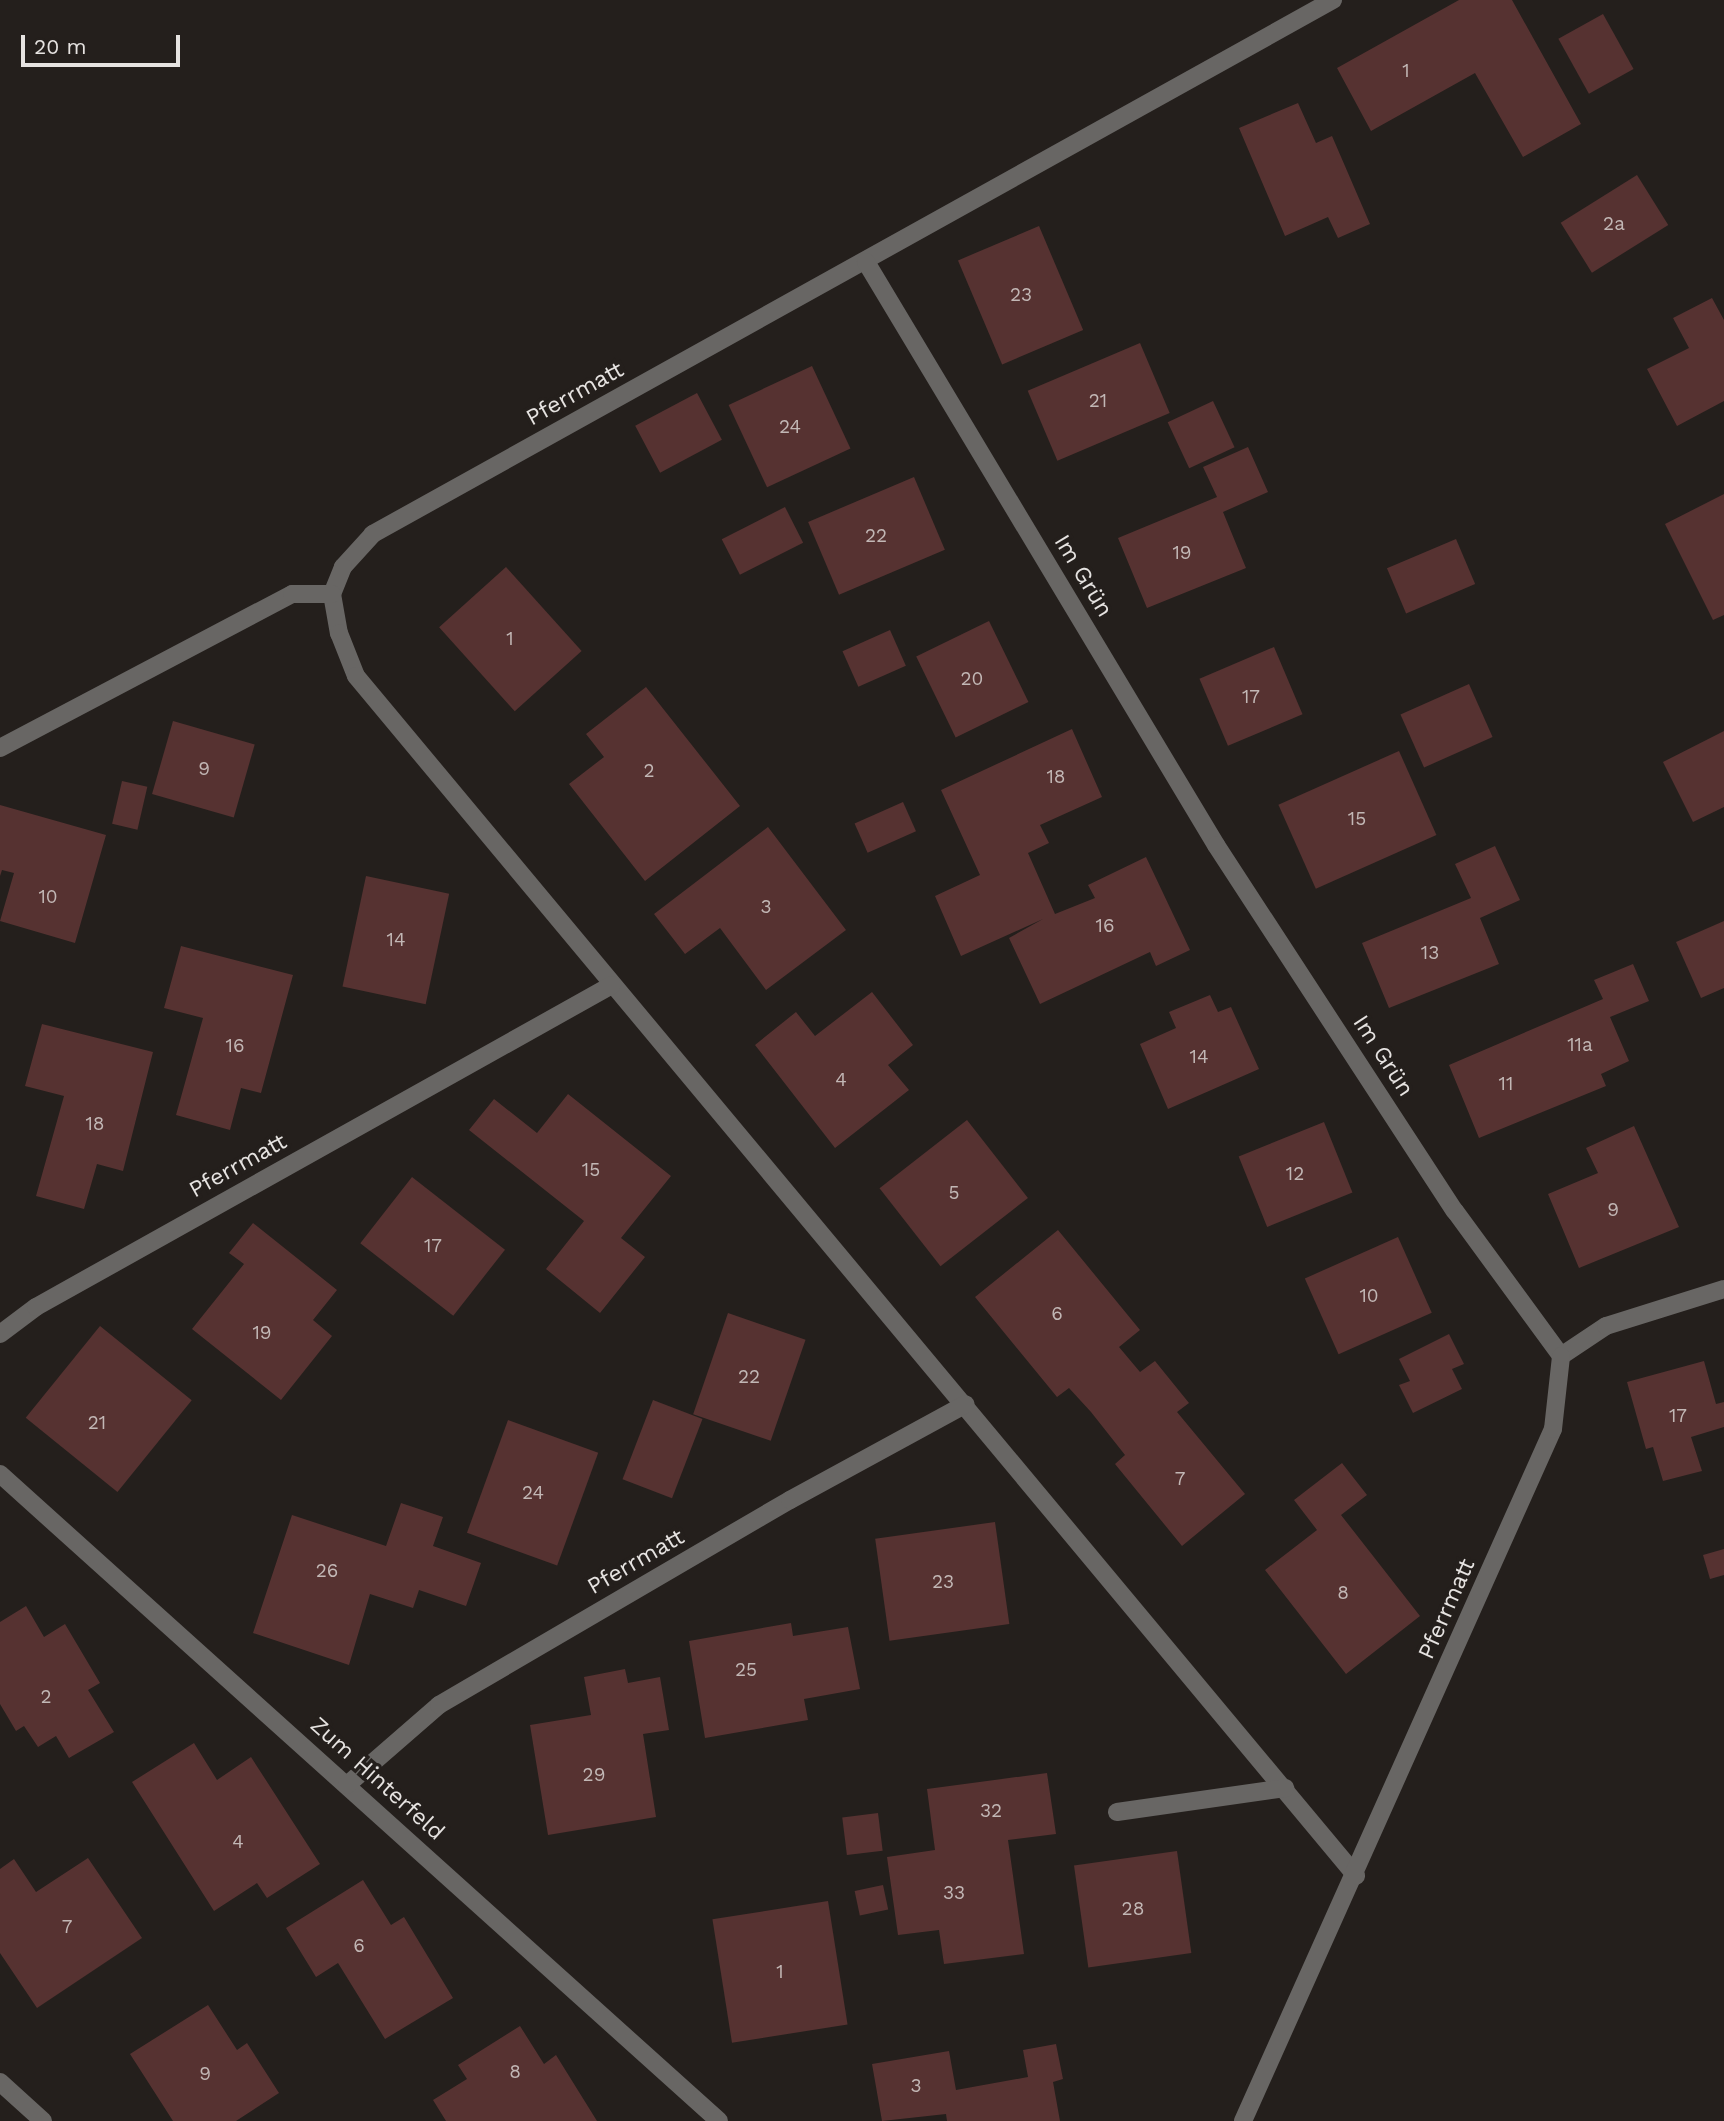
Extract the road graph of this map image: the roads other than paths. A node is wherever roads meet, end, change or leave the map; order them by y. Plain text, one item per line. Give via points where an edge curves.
1 (1333, 0) edge
2 (866, 262) junction
3 (332, 594) junction
4 (0, 748) edge
5 (612, 985) junction
6 (1724, 1289) edge
7 (0, 1334) edge
8 (1561, 1356) junction
9 (966, 1404) junction
10 (0, 1474) edge
11 (347, 1785) junction
12 (1285, 1788) junction
13 (1118, 1812) dead end
14 (1356, 1877) junction
15 (0, 2082) edge
16 (43, 2121) edge
17 (719, 2121) edge
18 (1243, 2121) edge

1 - 2 street
2 - 3 street, Pferrmatt via 373,534 342,567
2 - 8 street, Im Grün via 1216,845 1455,1211
3 - 4 street via 292,594
3 - 5 street via 339,633 356,676
5 - 7 street, Pferrmatt via 36,1307
5 - 9 street
6 - 8 street via 1606,1326
8 - 14 street, Pferrmatt via 1553,1429
9 - 11 street, Pferrmatt via 790,1500 439,1705
9 - 12 street
10 - 11 street, Zum Hinterfeld
11 - 17 street, Zum Hinterfeld
12 - 13 street
12 - 14 street
14 - 18 street, Pferrmatt
15 - 16 street

